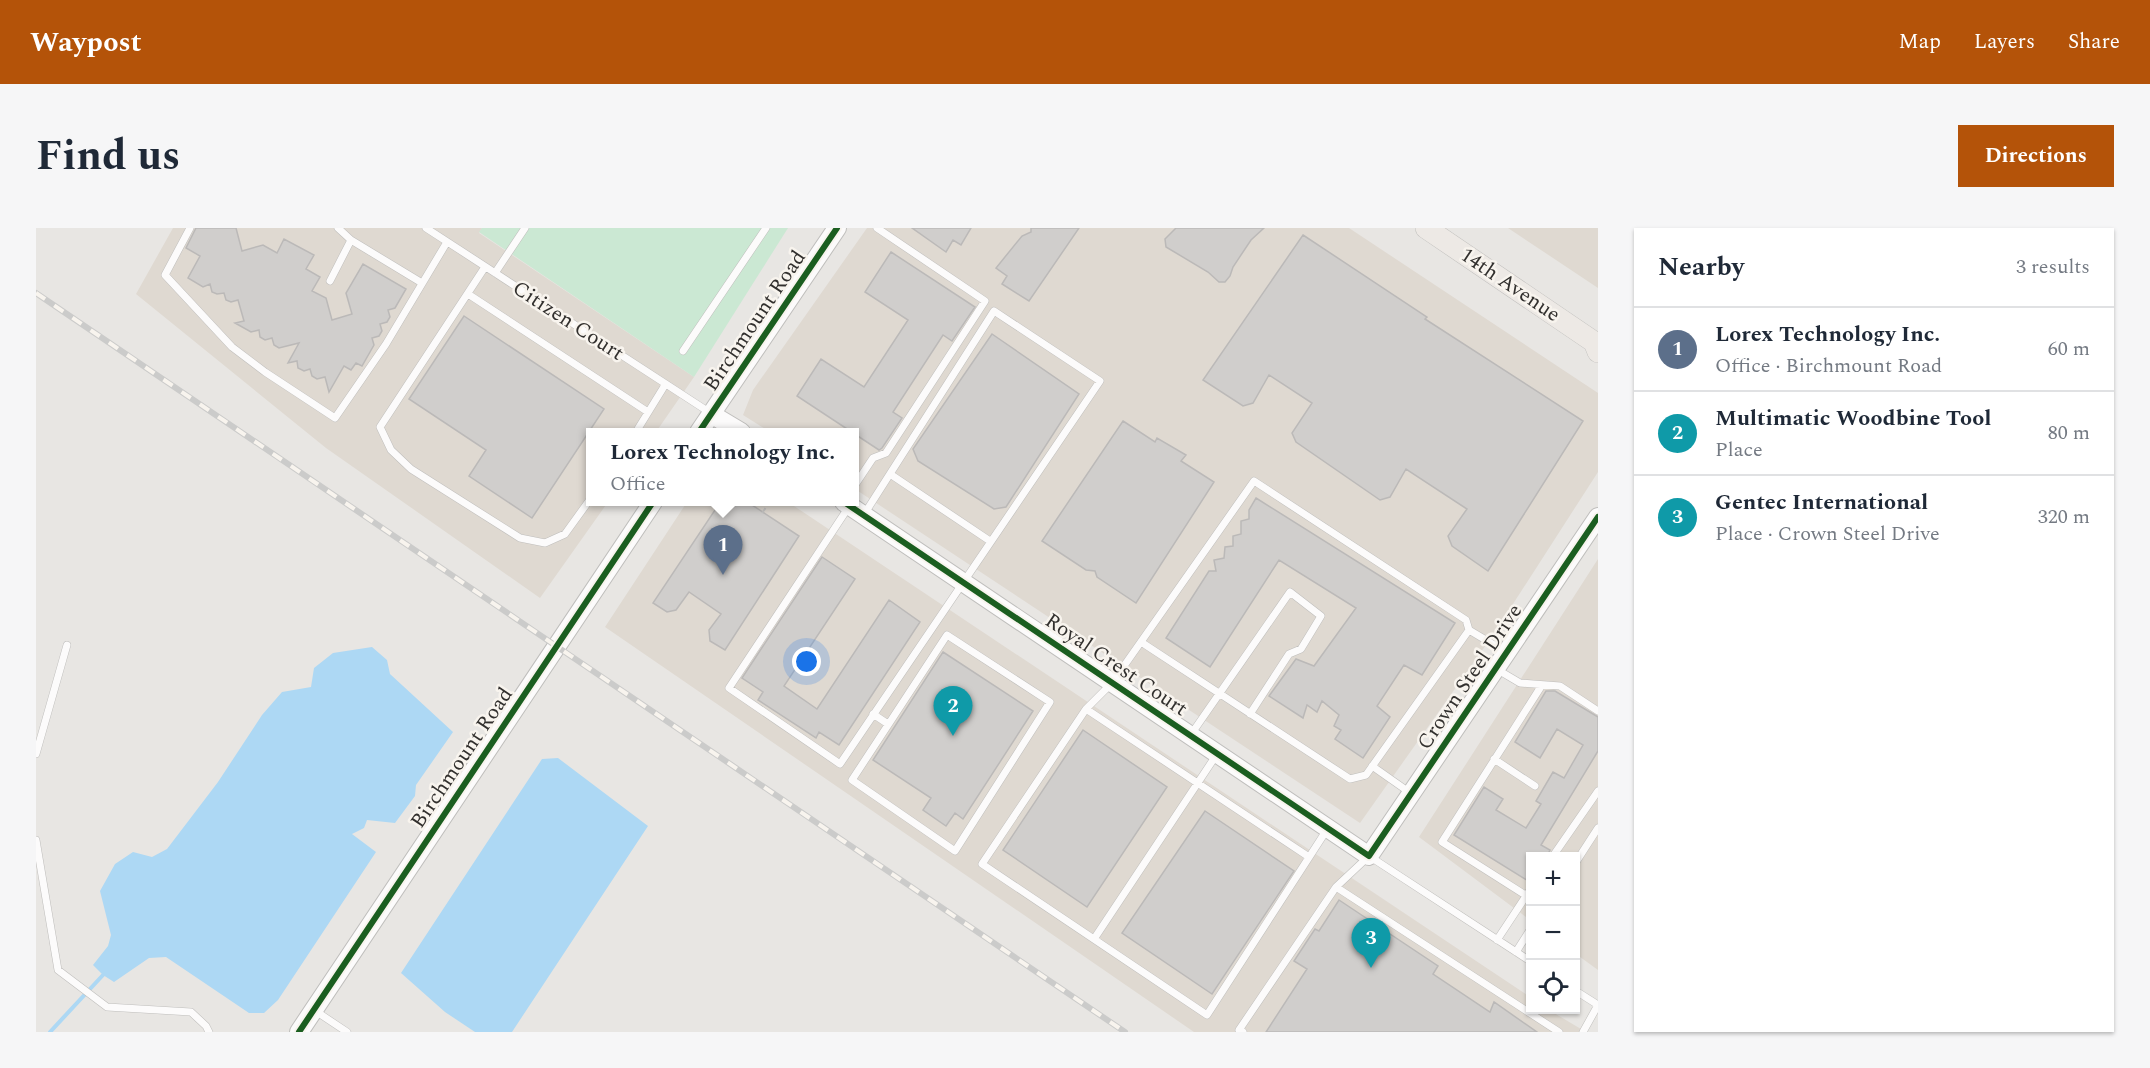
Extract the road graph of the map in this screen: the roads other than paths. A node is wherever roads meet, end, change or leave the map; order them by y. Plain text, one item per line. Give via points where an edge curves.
1 (190, 228) edge
2 (338, 228) edge
3 (426, 228) edge
4 (525, 228) edge
5 (766, 228) edge
6 (837, 228) edge
7 (877, 228) edge
8 (1425, 228) edge
9 (351, 240) junction
10 (447, 242) junction
11 (485, 267) junction
12 (495, 273) junction
13 (330, 281) dead end
14 (422, 283) junction
15 (468, 294) junction
16 (1597, 345) edge
17 (683, 351) dead end
18 (665, 385) junction
19 (648, 412) junction
20 (711, 414) junction
21 (638, 428) edge
22 (702, 428) edge
23 (734, 428) edge
24 (890, 474) junction
25 (859, 479) edge
26 (859, 497) edge
27 (586, 505) edge
28 (650, 506) edge
29 (848, 506) edge
30 (850, 506) edge
31 (1598, 517) edge
32 (990, 541) junction
33 (962, 582) junction
34 (1469, 630) junction
35 (1141, 642) junction
36 (67, 645) dead end
37 (1506, 652) junction
38 (1496, 669) junction
39 (1112, 683) junction
40 (1542, 685) junction
41 (1219, 694) junction
42 (1086, 709) junction
43 (1598, 711) edge
44 (873, 714) junction
45 (1250, 714) junction
46 (888, 724) junction
47 (1190, 735) junction
48 (36, 754) edge
49 (1217, 754) junction
50 (1494, 759) junction
51 (1372, 766) junction
52 (1198, 783) junction
53 (1535, 786) dead end
54 (1598, 790) edge
55 (1412, 793) junction
56 (1328, 828) junction
57 (1598, 828) edge
58 (36, 840) edge
59 (1556, 852) edge
60 (1580, 855) edge
61 (1369, 856) junction
62 (1309, 857) junction
63 (1336, 887) junction
64 (1526, 891) edge
65 (1526, 897) edge
66 (1526, 936) edge
67 (1094, 939) junction
68 (1497, 940) junction
69 (1516, 952) junction
70 (1527, 960) edge
71 (1580, 994) edge
72 (1598, 1005) edge
73 (314, 1010) junction
74 (209, 1032) edge
75 (299, 1032) edge
76 (347, 1032) edge
77 (1243, 1032) edge
78 (1559, 1032) edge
79 (1583, 1032) edge

1 - 14 lane via 165,276 232,347 335,418
2 - 9 lane
3 - 10 lane, Citizen Court
4 - 12 lane
5 - 17 lane
6 - 20 street, Birchmount Road
7 - 25 lane via 985,301 886,453 873,458
8 - 16 main road, 14th Avenue
9 - 13 lane
9 - 14 lane
10 - 11 lane, Citizen Court
10 - 14 lane
11 - 12 lane, Citizen Court
11 - 15 lane
12 - 18 lane, Citizen Court
15 - 19 lane
15 - 27 lane via 380,427 391,450 411,469 520,538 545,543 565,534
18 - 19 lane
18 - 20 lane, Citizen Court
19 - 21 lane
20 - 22 street, Birchmount Road
20 - 23 street
24 - 26 lane
24 - 32 lane
24 - 32 lane via 994,311 1100,381
28 - 73 street, Birchmount Road
29 - 44 lane via 729,688 840,764
30 - 33 street, Royal Crest Court
31 - 37 street, Crown Steel Drive
32 - 33 lane
33 - 39 street, Royal Crest Court
33 - 44 lane
34 - 35 lane via 1466,620 1254,481
34 - 37 lane
34 - 51 lane
35 - 39 lane
35 - 41 lane
36 - 48 lane
37 - 38 street, Crown Steel Drive
38 - 40 lane via 1520,683
38 - 55 street, Crown Steel Drive
39 - 42 lane
39 - 47 street, Royal Crest Court
40 - 43 lane via 1560,686
40 - 50 lane
41 - 45 lane
41 - 45 lane via 1290,592 1322,616 1301,649 1289,654
41 - 47 lane
42 - 52 lane
42 - 67 lane via 982,864
44 - 46 lane
45 - 51 lane via 1350,779 1366,775
46 - 46 lane via 948,635 1050,702 955,850 852,780
47 - 49 street, Royal Crest Court
49 - 52 lane
49 - 56 street, Royal Crest Court
50 - 53 lane
50 - 64 lane via 1443,842
51 - 55 lane
52 - 62 lane
52 - 67 lane
54 - 59 lane
55 - 61 street, Crown Steel Drive
56 - 61 street, Royal Crest Court
56 - 62 lane
57 - 60 lane
58 - 74 lane via 58,970 107,1007 191,1012
61 - 63 lane
61 - 68 lane, Royal Crest Court
62 - 67 lane via 1207,1014
63 - 77 lane via 1239,1030
63 - 78 lane
65 - 68 lane
66 - 69 lane
68 - 69 lane, Royal Crest Court
69 - 70 lane, Royal Crest Court
71 - 72 lane
72 - 79 lane
73 - 75 street, Birchmount Road
73 - 76 lane

